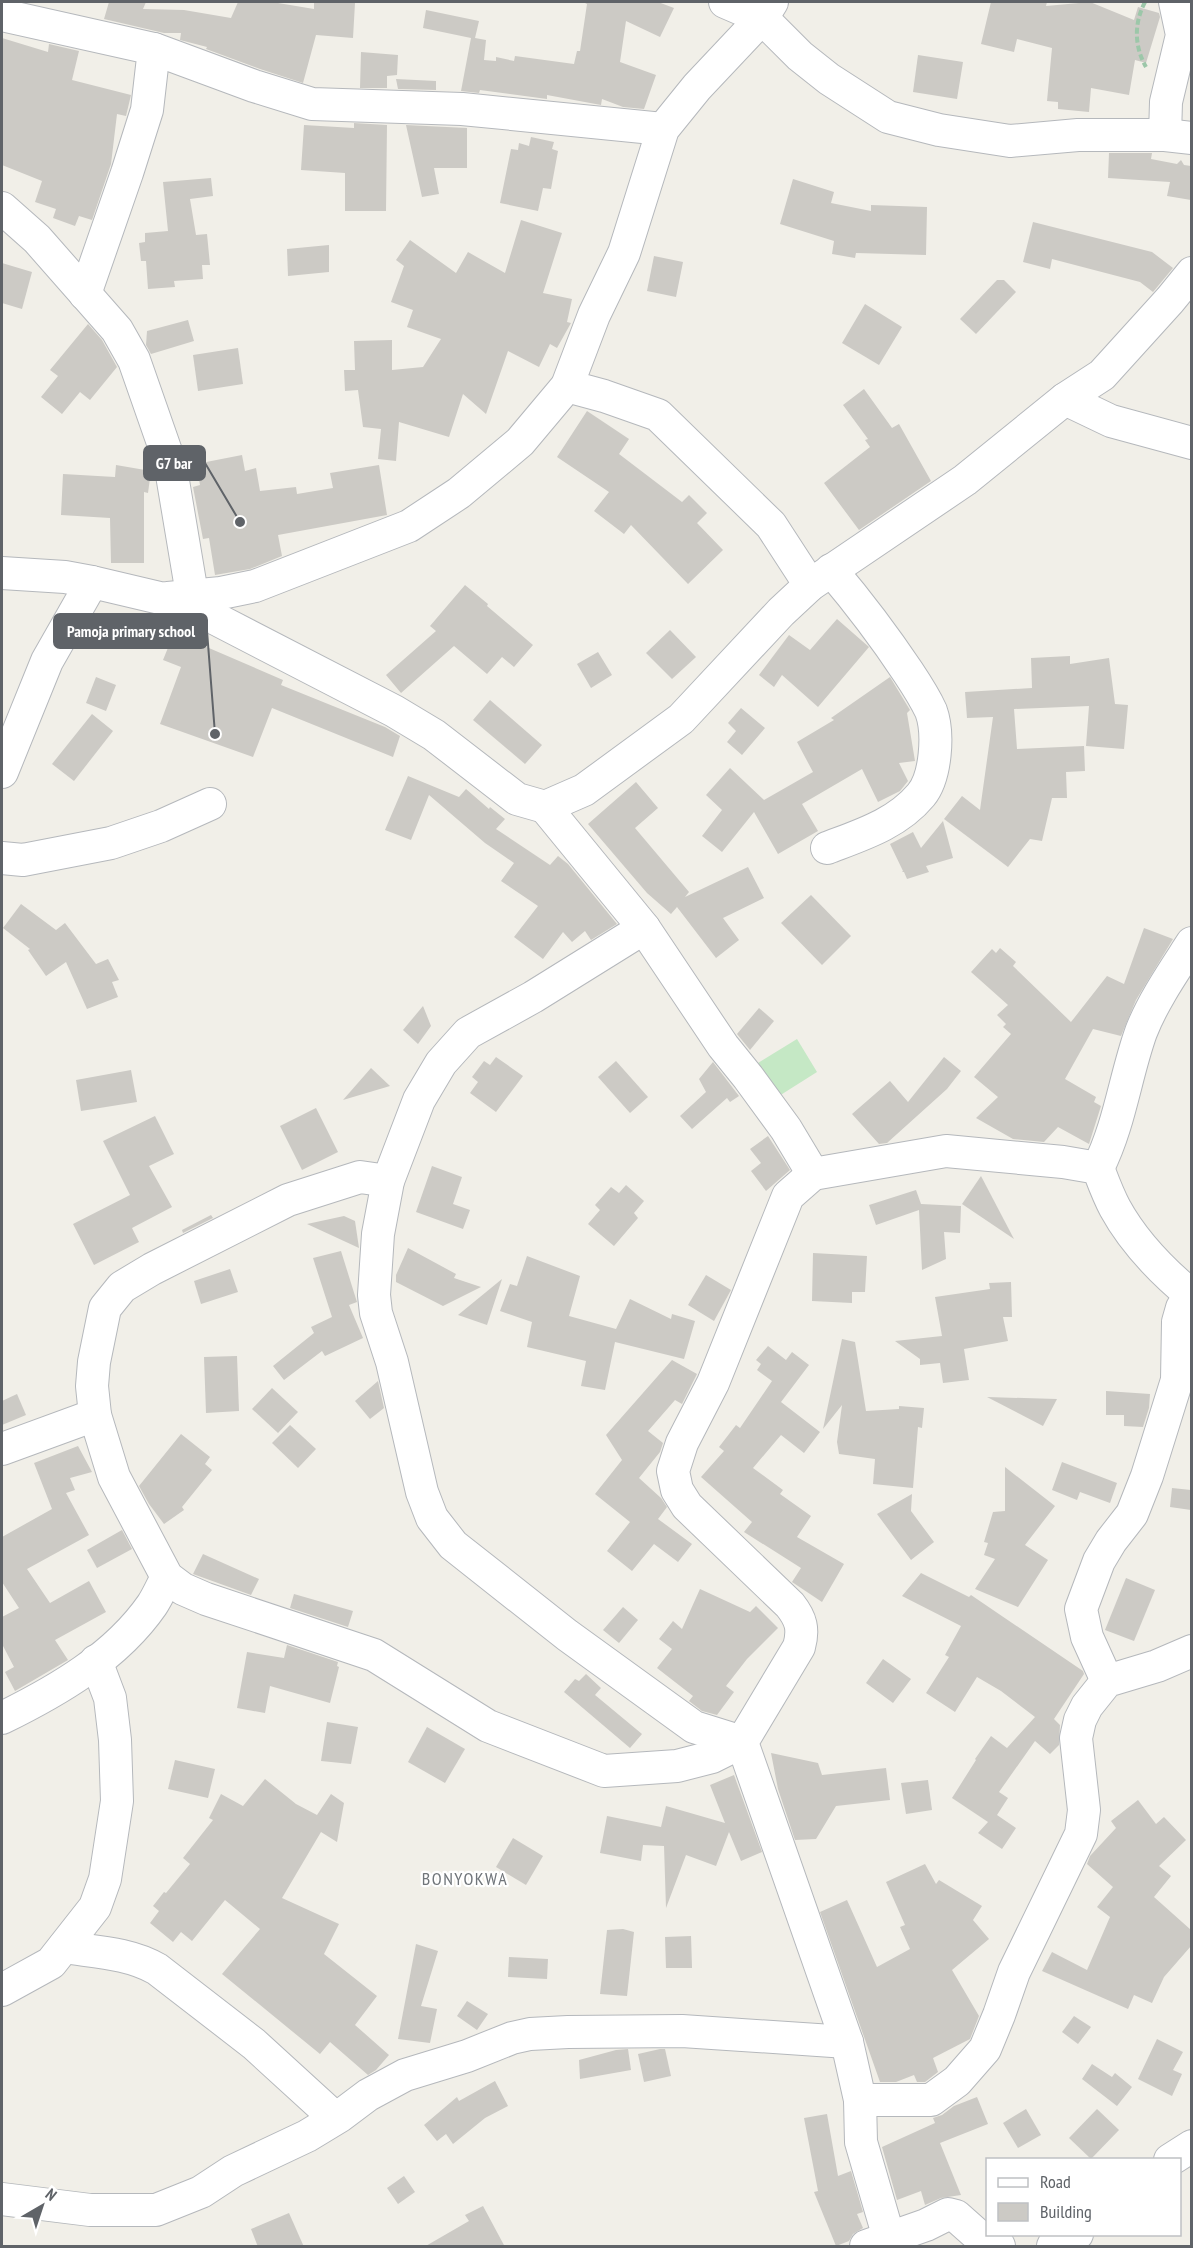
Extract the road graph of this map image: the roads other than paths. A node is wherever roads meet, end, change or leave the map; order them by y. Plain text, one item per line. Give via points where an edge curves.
1 (52, 2) edge
2 (725, 2) edge
3 (1175, 2) edge
4 (767, 10) edge
5 (2, 15) edge
6 (87, 33) junction
7 (154, 49) junction
8 (663, 129) junction
9 (1178, 136) edge
10 (2, 208) edge
11 (1191, 273) edge
12 (85, 294) junction
13 (567, 386) junction
14 (1065, 399) junction
15 (1191, 443) edge
16 (2, 573) edge
17 (820, 577) junction
18 (92, 582) junction
19 (178, 597) junction
20 (2, 772) edge
21 (210, 804) dead end
22 (544, 807) junction
23 (827, 848) dead end
24 (2, 858) edge
25 (644, 928) junction
26 (1191, 943) edge
27 (1098, 1168) junction
28 (813, 1174) junction
29 (388, 1181) junction
30 (1191, 1296) edge
31 (95, 1415) junction
32 (2, 1449) edge
33 (167, 1577) junction
34 (1191, 1651) edge
35 (96, 1661) junction
36 (1107, 1681) junction
37 (2, 1718) edge
38 (742, 1742) junction
39 (64, 1947) junction
40 (2, 1990) edge
41 (847, 2042) junction
42 (860, 2100) junction
43 (335, 2118) junction
44 (1191, 2146) edge
45 (1173, 2158) edge
46 (2, 2199) edge
47 (1075, 2236) edge
48 (882, 2244) edge
49 (999, 2247) edge
50 (1053, 2247) edge

1 - 6 street
2 - 4 street
3 - 9 street via 1182,35 1166,102
4 - 8 street
4 - 9 street via 800,56 829,80 888,117 1010,141 1078,135
5 - 6 street
6 - 7 street
7 - 8 street via 312,104 462,109
7 - 12 street via 147,110
8 - 13 street via 624,252
10 - 12 street via 37,239
11 - 14 street via 1102,375
12 - 19 street via 127,347 170,463
13 - 17 street via 658,415
13 - 19 street via 520,442 459,493 409,526 255,586
14 - 15 street via 1112,422
14 - 17 street via 965,480
16 - 18 street
17 - 22 street via 781,612 681,719 584,790
17 - 23 street via 871,617 915,683 931,712 935,733 935,752 923,793 888,823
18 - 19 street
18 - 20 street via 47,661
19 - 22 street via 394,711 434,735 517,799
21 - 24 street via 111,843 23,860
22 - 25 street
25 - 28 street via 723,1046 786,1129
25 - 29 street via 468,1033 441,1063 419,1101
26 - 27 street via 1142,1032 1111,1142
27 - 28 street via 946,1151
27 - 30 street via 1114,1207 1135,1237
28 - 38 street via 788,1196 673,1471 677,1490 687,1506 800,1618 799,1647
29 - 31 street via 360,1177 288,1200 122,1287 105,1308 93,1370
29 - 38 street via 373,1276 376,1313 432,1518 468,1558 669,1709 694,1727
30 - 36 street via 1178,1322 1177,1380 1147,1476 1132,1514 1099,1562 1082,1609 1087,1637
31 - 32 street
31 - 33 street via 114,1477
33 - 35 street via 152,1605 133,1628
33 - 38 street via 206,1599 374,1655 488,1726 604,1771 677,1766 712,1757
34 - 36 street
35 - 37 street via 43,1698
35 - 39 street via 110,1698 117,1801 105,1879 95,1907
36 - 42 street via 1087,1706 1076,1738 1084,1810 1081,1834 1014,1972 985,2049 957,2081 931,2100
38 - 41 street
39 - 40 street via 51,1963
39 - 43 street via 118,1955 157,1969 254,2044
41 - 42 street
41 - 43 street via 682,2031 530,2034 405,2075 368,2094
42 - 48 street via 861,2142
43 - 46 street via 201,2192 156,2210 90,2211
44 - 45 street
47 - 50 street
48 - 49 street via 948,2214

